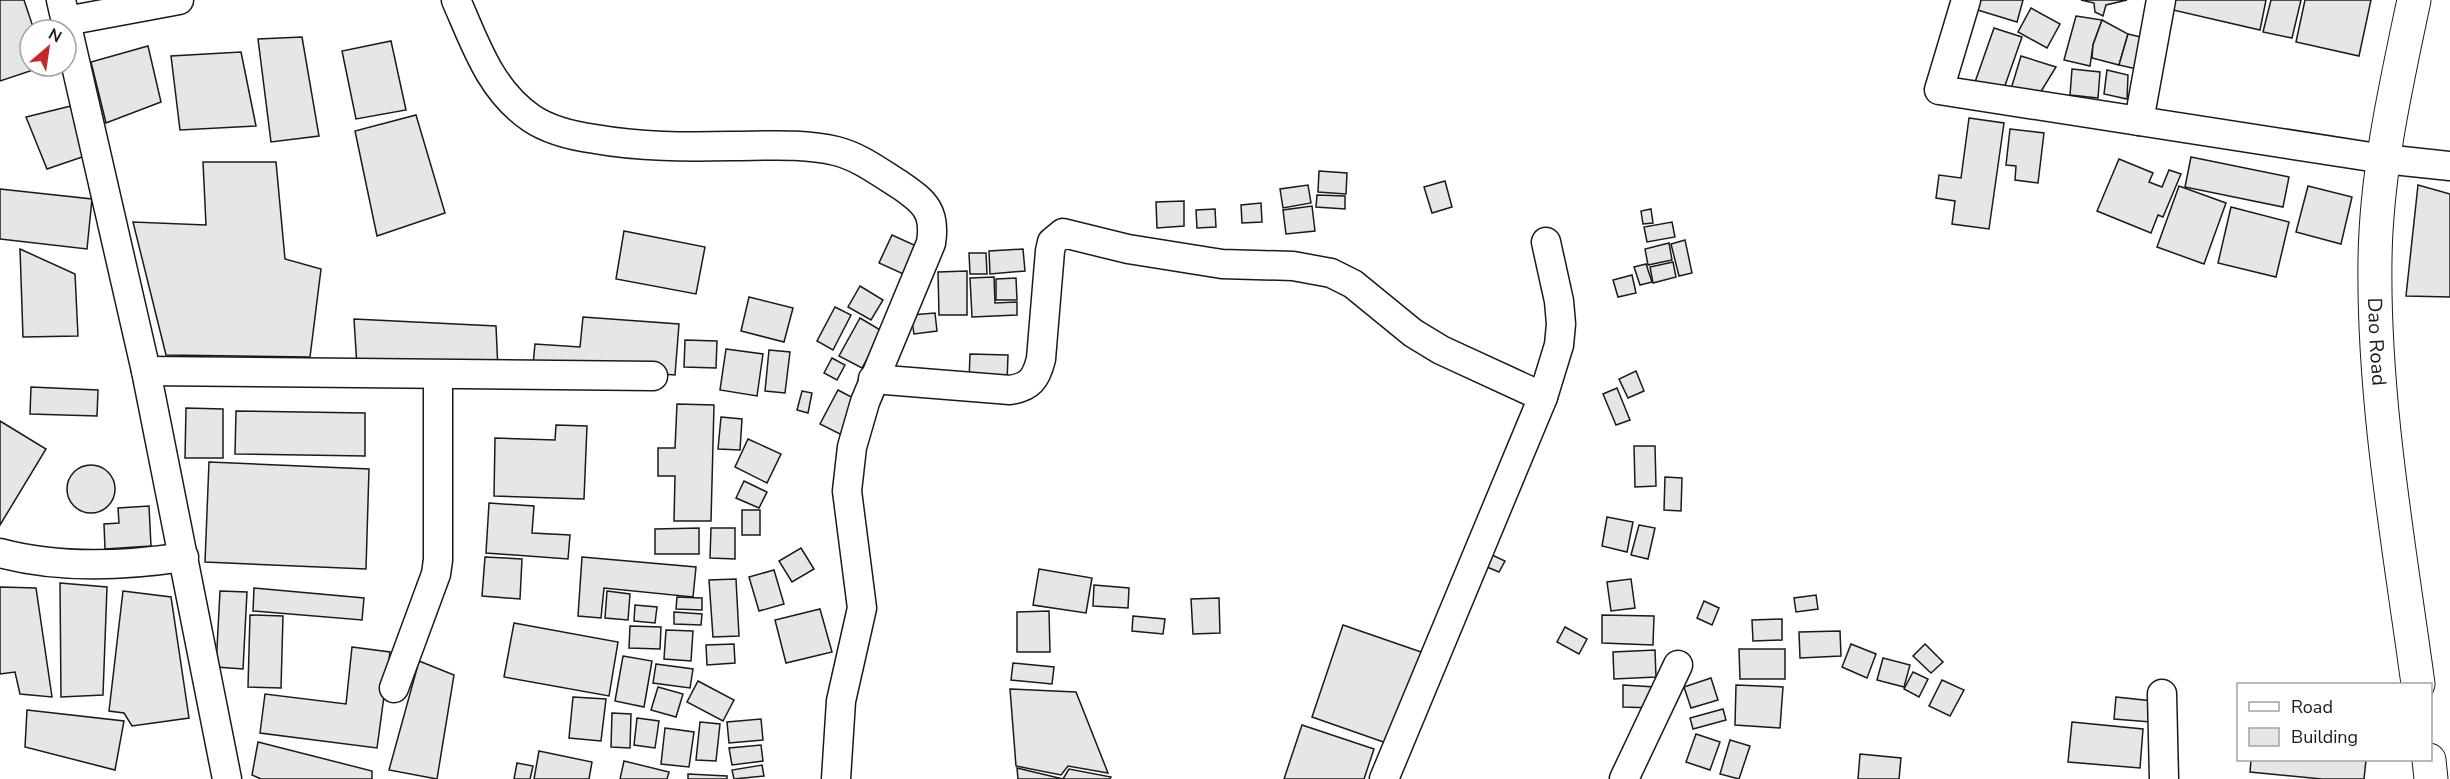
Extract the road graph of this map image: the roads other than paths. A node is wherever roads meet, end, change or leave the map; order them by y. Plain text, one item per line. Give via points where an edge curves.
1 (179, 0) edge
2 (456, 0) edge
3 (1966, 0) edge
4 (2161, 0) edge
5 (2414, 0) edge
6 (63, 10) edge
7 (2139, 121) junction
8 (2384, 159) junction
9 (2450, 166) edge
10 (1546, 243) dead end
11 (146, 371) junction
12 (438, 376) junction
13 (652, 376) dead end
14 (873, 379) junction
15 (1542, 397) junction
16 (0, 553) edge
17 (184, 557) junction
18 (1678, 665) dead end
19 (2418, 683) edge
20 (394, 688) dead end
21 (2162, 694) dead end
22 (2429, 761) edge
23 (227, 779) edge
24 (836, 779) edge
25 (1384, 779) edge
26 (1624, 779) edge
27 (2164, 779) edge
28 (2431, 779) edge

1 - 6 street
2 - 14 street via 493,78 510,100 551,129 631,145 791,145 836,151 863,161 916,196 929,210 934,226 932,243
3 - 7 street via 1939,90
4 - 7 street
5 - 8 street, Dao Road
6 - 11 street
7 - 8 street
8 - 9 street
8 - 19 street, Dao Road via 2374,258 2375,345
10 - 15 street via 1561,324 1559,345
11 - 12 street
11 - 17 street
12 - 13 street
12 - 20 street via 438,560
14 - 15 street via 1010,390 1027,386 1038,373 1041,359 1052,242 1063,233 1128,249 1211,262 1303,267 1331,273 1353,284 1413,333 1441,350
14 - 24 street via 852,447 847,491 862,608 841,701
15 - 25 street
16 - 17 street via 107,565
17 - 23 street
18 - 26 street
21 - 27 street
22 - 28 street

